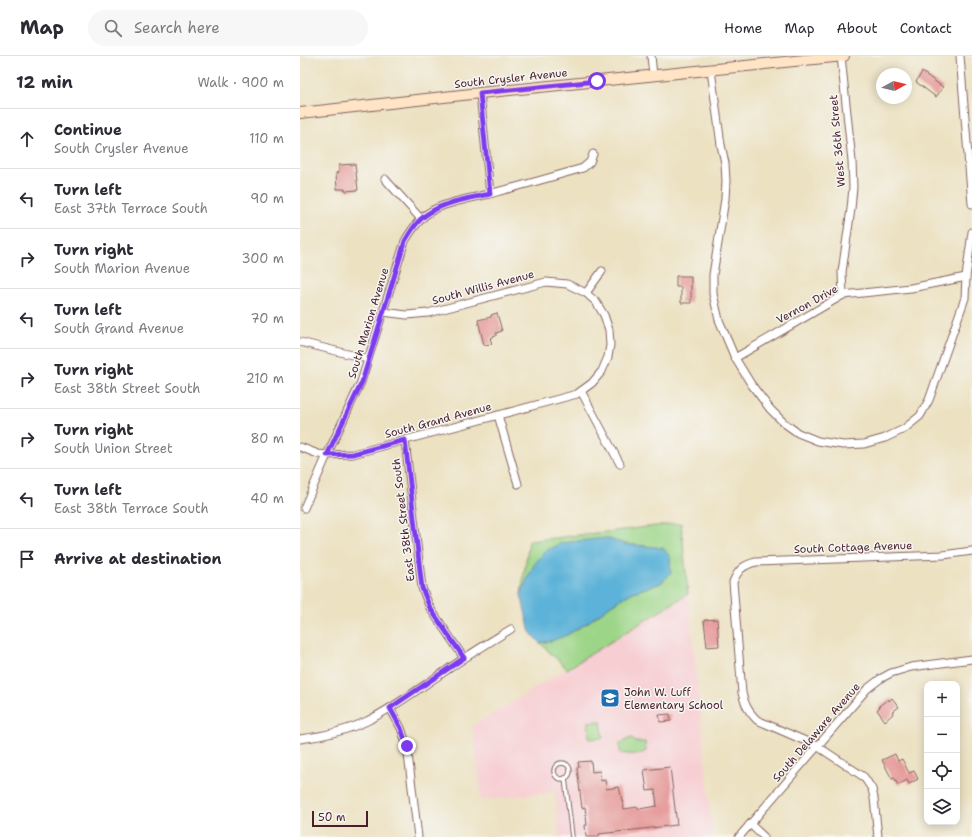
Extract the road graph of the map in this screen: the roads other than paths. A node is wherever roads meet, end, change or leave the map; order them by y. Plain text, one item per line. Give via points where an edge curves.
1 (651, 56) edge
2 (840, 56) edge
3 (844, 56) edge
4 (960, 56) edge
5 (711, 70) junction
6 (653, 75) junction
7 (480, 93) junction
8 (300, 113) edge
9 (593, 154) dead end
10 (386, 179) dead end
11 (490, 194) junction
12 (972, 204) edge
13 (421, 219) junction
14 (972, 232) edge
15 (602, 271) dead end
16 (966, 278) junction
17 (586, 294) junction
18 (843, 295) junction
19 (383, 312) junction
20 (300, 342) edge
21 (735, 358) junction
22 (368, 359) junction
23 (582, 391) junction
24 (498, 415) junction
25 (405, 440) junction
26 (300, 447) edge
27 (327, 455) junction
28 (620, 464) dead end
29 (518, 484) dead end
30 (304, 508) dead end
31 (972, 551) edge
32 (511, 629) dead end
33 (464, 658) junction
34 (972, 659) edge
35 (390, 708) junction
36 (300, 739) edge
37 (817, 746) junction
38 (565, 778) junction
39 (750, 824) junction
40 (418, 837) edge
41 (572, 837) edge
42 (739, 837) edge
43 (764, 837) edge
44 (878, 837) edge

1 - 6 street
2 - 3 main road, South Crysler Avenue
2 - 5 main road, South Crysler Avenue
2 - 18 street, West 36th Street via 853,187 842,272
4 - 12 street
5 - 6 main road, South Crysler Avenue
5 - 21 street via 726,181 713,275 713,294 719,320
6 - 7 main road, South Crysler Avenue
7 - 8 main road, South Crysler Avenue
7 - 11 street
9 - 11 street, South Marion Avenue via 590,162 583,168
10 - 13 street
11 - 13 street, South Marion Avenue via 442,206
13 - 19 street, South Marion Avenue via 405,241
14 - 16 street
15 - 17 street
16 - 18 street, Vernon Drive via 911,288
16 - 21 street via 964,298 920,416 904,429 885,438 864,444 843,445 818,441 798,433 770,409
17 - 19 street, South Willis Avenue via 567,284 546,282 428,313 407,315
17 - 23 street, South Willis Avenue via 596,302 604,315 610,345 602,371
18 - 21 street, Vernon Drive
19 - 22 street, South Marion Avenue
20 - 22 street
22 - 27 street, South Marion Avenue via 362,382
23 - 24 street, South Grand Avenue
23 - 28 street
24 - 25 street, South Grand Avenue
24 - 29 street
25 - 27 street, South Grand Avenue via 353,454
25 - 33 street, East 38th Street South via 422,588 430,608
26 - 27 street, South Grand Avenue
27 - 30 street, South Marion Avenue
31 - 37 street, South Cottage Avenue via 943,555 756,562 747,564 738,571 733,582 745,704 757,720
32 - 33 street
33 - 35 street
34 - 37 street, South Delaware Avenue via 911,667 880,679 867,689
35 - 36 street via 348,729
35 - 40 street via 407,746
37 - 39 street, South Delaware Avenue
37 - 44 street via 864,777 872,789
38 - 38 lane via 570,770 567,765 560,763 554,773 560,778
38 - 41 lane
39 - 42 street, South Delaware Avenue
39 - 43 street

